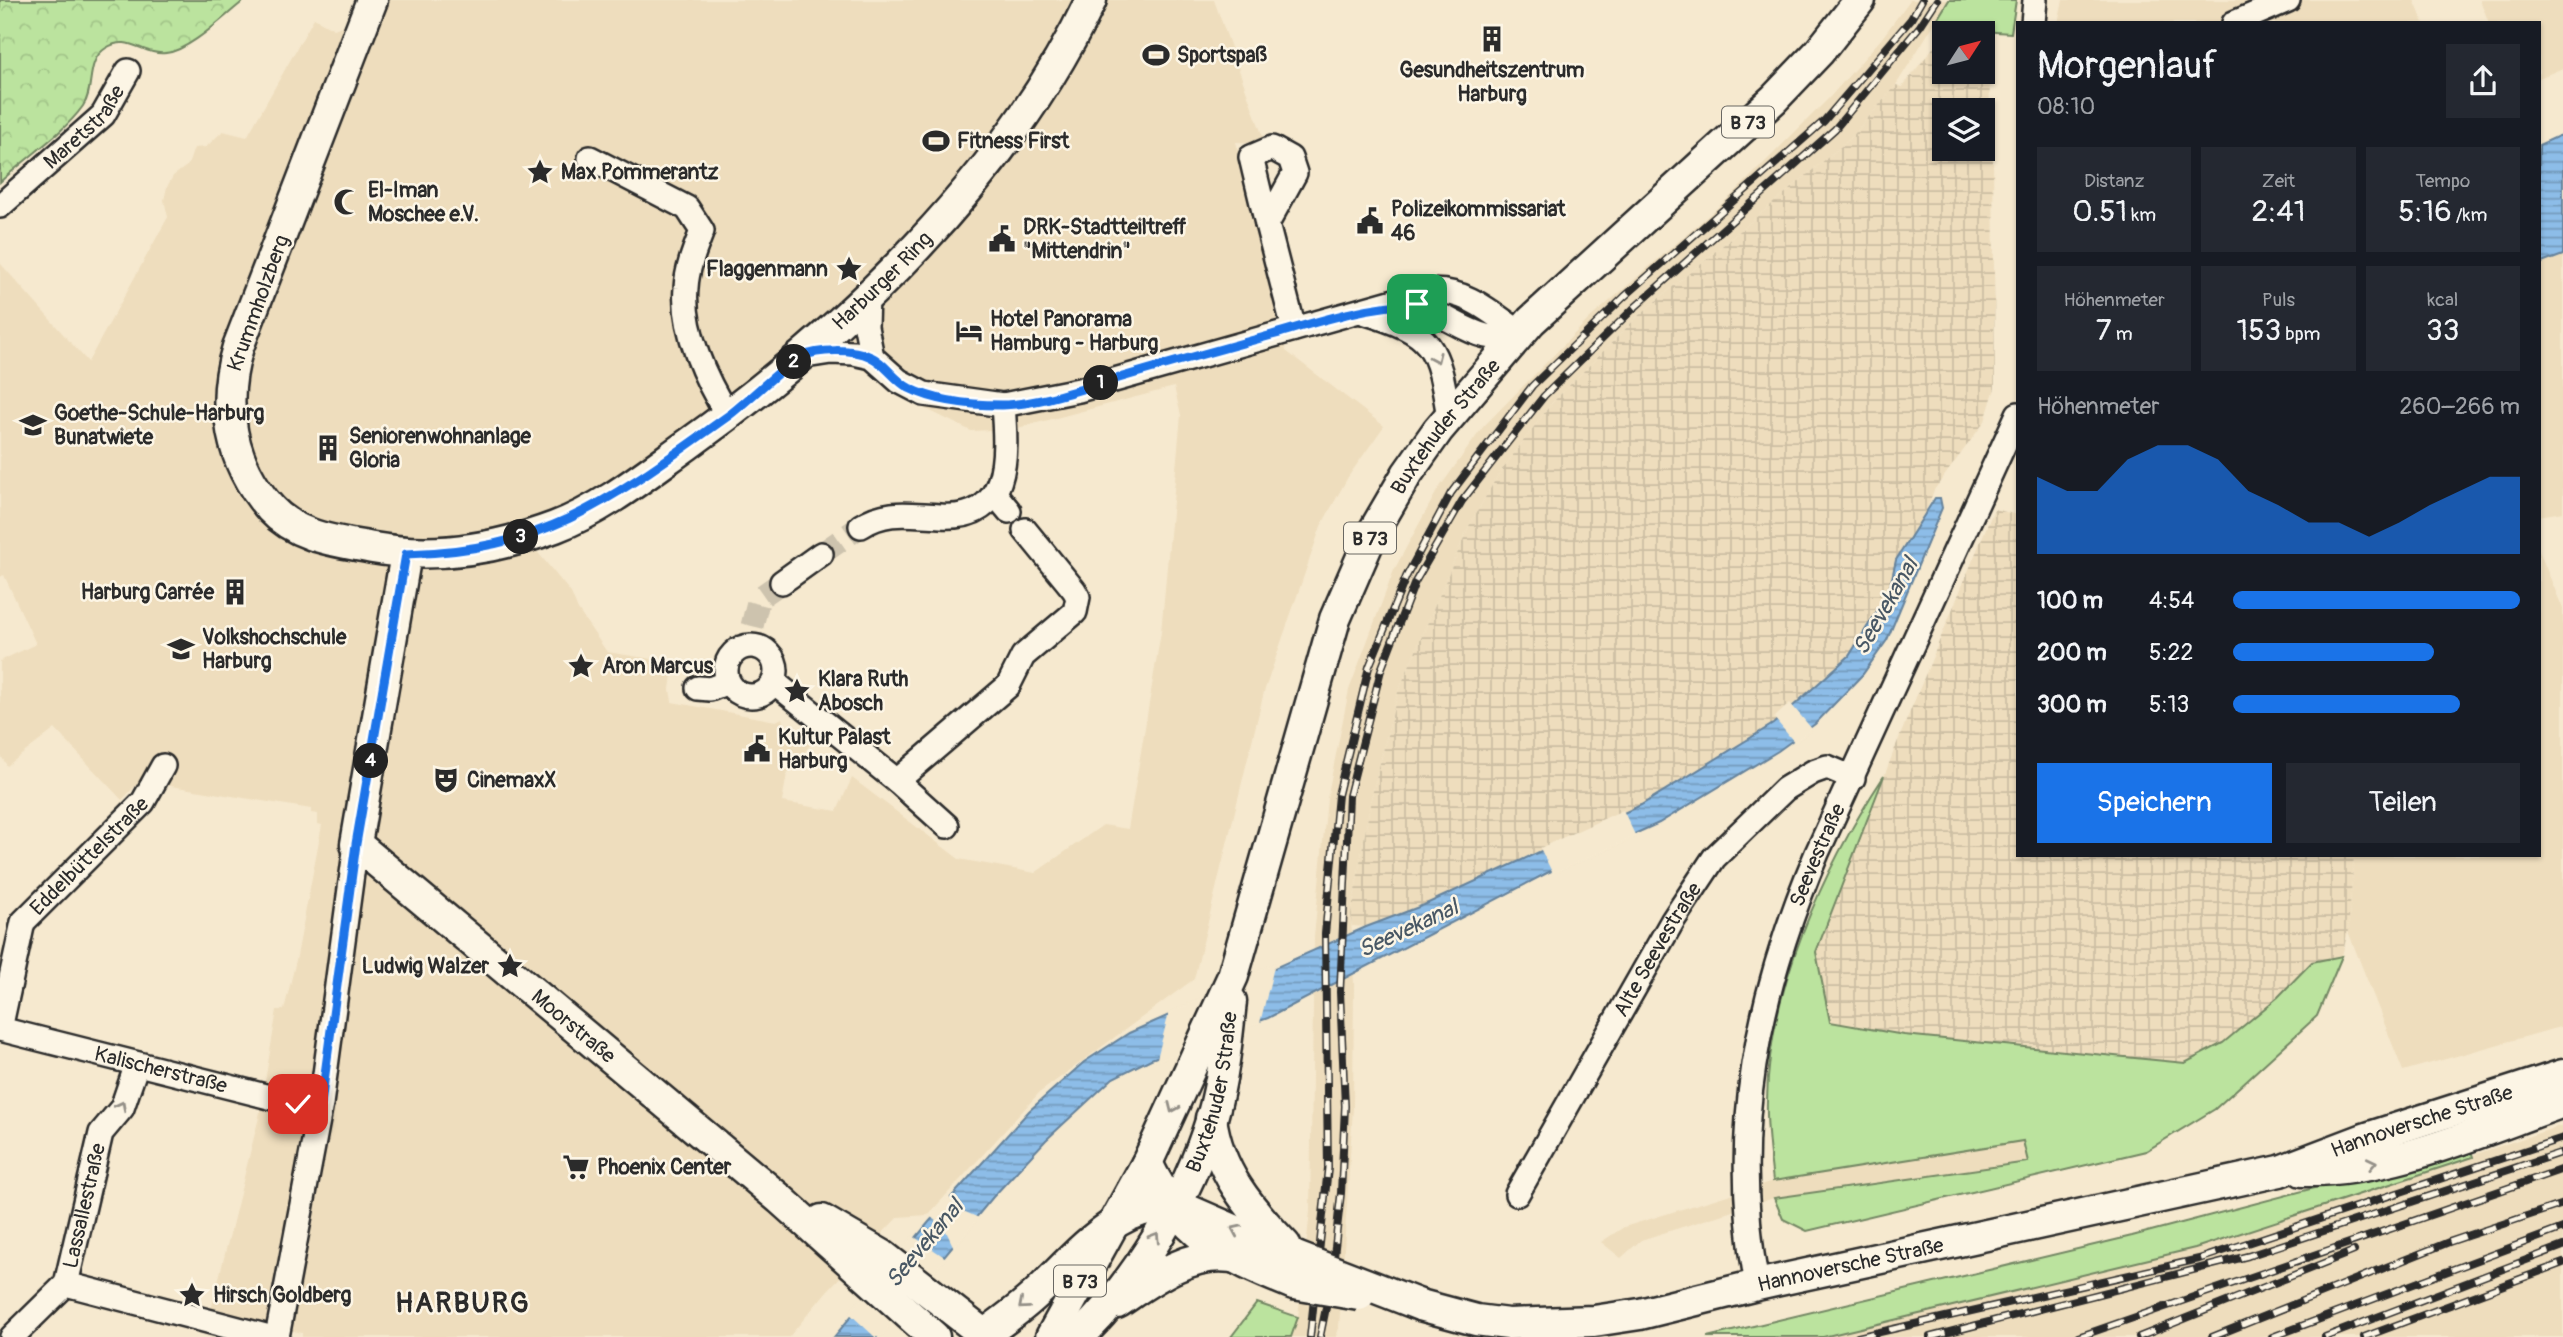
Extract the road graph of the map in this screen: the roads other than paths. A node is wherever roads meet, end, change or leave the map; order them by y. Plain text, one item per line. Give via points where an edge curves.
1 (372, 0) edge
2 (1091, 0) edge
3 (1860, 0) edge
4 (2035, 0) edge
5 (2288, 0) edge
6 (2033, 21) edge
7 (2239, 21) edge
8 (128, 71) dead end
9 (590, 158) dead end
10 (0, 206) edge
11 (1267, 223) dead end
12 (867, 294) junction
13 (1360, 311) junction
14 (1294, 329) junction
15 (1520, 333) junction
16 (799, 357) junction
17 (872, 357) junction
18 (1003, 405) junction
19 (728, 416) junction
20 (1449, 417) junction
21 (2016, 418) edge
22 (861, 526) tunnel mouth
23 (1025, 530) dead end
24 (406, 554) junction
25 (821, 554) tunnel mouth
26 (782, 582) tunnel mouth
27 (728, 682) junction
28 (774, 682) junction
29 (698, 688) dead end
30 (163, 766) dead end
31 (1853, 778) junction
32 (897, 780) junction
33 (947, 826) dead end
34 (356, 844) junction
35 (9, 950) edge
36 (1233, 976) junction
37 (0, 1029) edge
38 (136, 1064) junction
39 (2563, 1075) edge
40 (2563, 1102) edge
41 (321, 1104) junction
42 (1212, 1118) junction
43 (1147, 1163) junction
44 (2280, 1171) junction
45 (1517, 1194) dead end
46 (1174, 1206) junction
47 (1110, 1226) junction
48 (1231, 1257) junction
49 (874, 1265) junction
50 (1295, 1270) junction
51 (66, 1284) junction
52 (1757, 1285) junction
53 (942, 1301) junction
54 (1106, 1323) edge
55 (925, 1329) edge
56 (984, 1336) edge
57 (12, 1337) edge
58 (269, 1337) edge
59 (277, 1337) edge
60 (952, 1337) edge
61 (1051, 1337) edge
62 (1079, 1337) edge

1 - 24 main road, Krummholzberg via 238,348 231,370 228,418 249,475 284,520 327,540
2 - 12 main road, Harburger Ring via 1051,77 1010,134 909,254
3 - 15 main road, Buxtehuder Straße / B 73 via 1798,75
4 - 6 street
5 - 7 street
8 - 10 street, Maretstraße via 103,115
9 - 19 street via 687,208 702,230 689,268 685,300 706,375
11 - 14 street
12 - 16 main road, Harburger Ring
12 - 17 street via 866,327
13 - 14 street
13 - 15 street via 1388,305 1423,306 1484,336 1504,338
13 -> 20 street via 1412,330 1428,344 1440,366
14 - 18 street via 1079,390
15 - 20 main road, Buxtehuder Straße / B 73
16 - 17 street via 841,351
16 - 19 main road, Harburger Ring
17 - 18 street via 899,381 924,394
18 - 22 street via 1007,448 1002,503 944,517 896,513
19 - 24 main road, Harburger Ring via 606,501 556,526 471,550
20 - 36 main road, Buxtehuder Straße / B 73 via 1378,524 1335,619
21 - 31 street, Seevestraße
23 - 32 street via 1074,590 1078,597 1075,612 1023,656 1008,686
24 - 34 main road
25 - 26 street
27 - 28 street via 750,697 763,694
27 - 28 street via 730,657 752,636 774,660
27 - 29 street
28 - 32 street
30 - 35 street, Eddelbüttelstraße via 143,802 23,922
31 - 45 street, Alte Seevestraße via 1827,768 1813,772 1785,789 1714,858 1666,931
31 - 52 street, Seevestraße via 1793,909 1773,968 1752,1068 1746,1212
32 - 33 street
34 - 41 street
34 - 49 main road, Moorstraße via 789,1207
35 - 37 street, Eddelbüttelstraße
36 - 42 main road, Buxtehuder Straße / B 73
36 -> 43 main road, Buxtehuder Straße / B 73
37 - 38 street, Kalischerstraße
38 - 41 street, Kalischerstraße via 293,1103
51 -> 38 street, Lassallestraße via 101,1133 122,1108
39 - 44 main road, Hannoversche Straße
44 -> 40 main road, Hannoversche Straße via 2331,1172 2383,1161
41 - 59 street
42 - 46 main road, Buxtehuder Straße / B 73
42 - 50 main road via 1218,1149 1240,1194
43 - 46 main road, Hannoversche Straße
43 - 47 main road, B 73
44 - 52 main road, Hannoversche Straße
46 - 47 main road via 1143,1209
46 - 48 main road, Hannoversche Straße via 1205,1242
50 -> 46 main road
54 -> 46 main road, B 73
47 -> 56 main road
47 - 61 main road, B 73
48 - 50 main road, Hannoversche Straße
48 - 54 main road via 1188,1262
49 - 53 main road, Moorstraße
49 - 55 main road, Moorstraße
50 - 52 main road, Hannoversche Straße, bridge via 1485,1322 1541,1324 1640,1314
51 - 57 street, Lassallestraße
51 - 58 street
53 - 56 main road, Moorstraße
53 - 60 main road
54 - 62 main road

